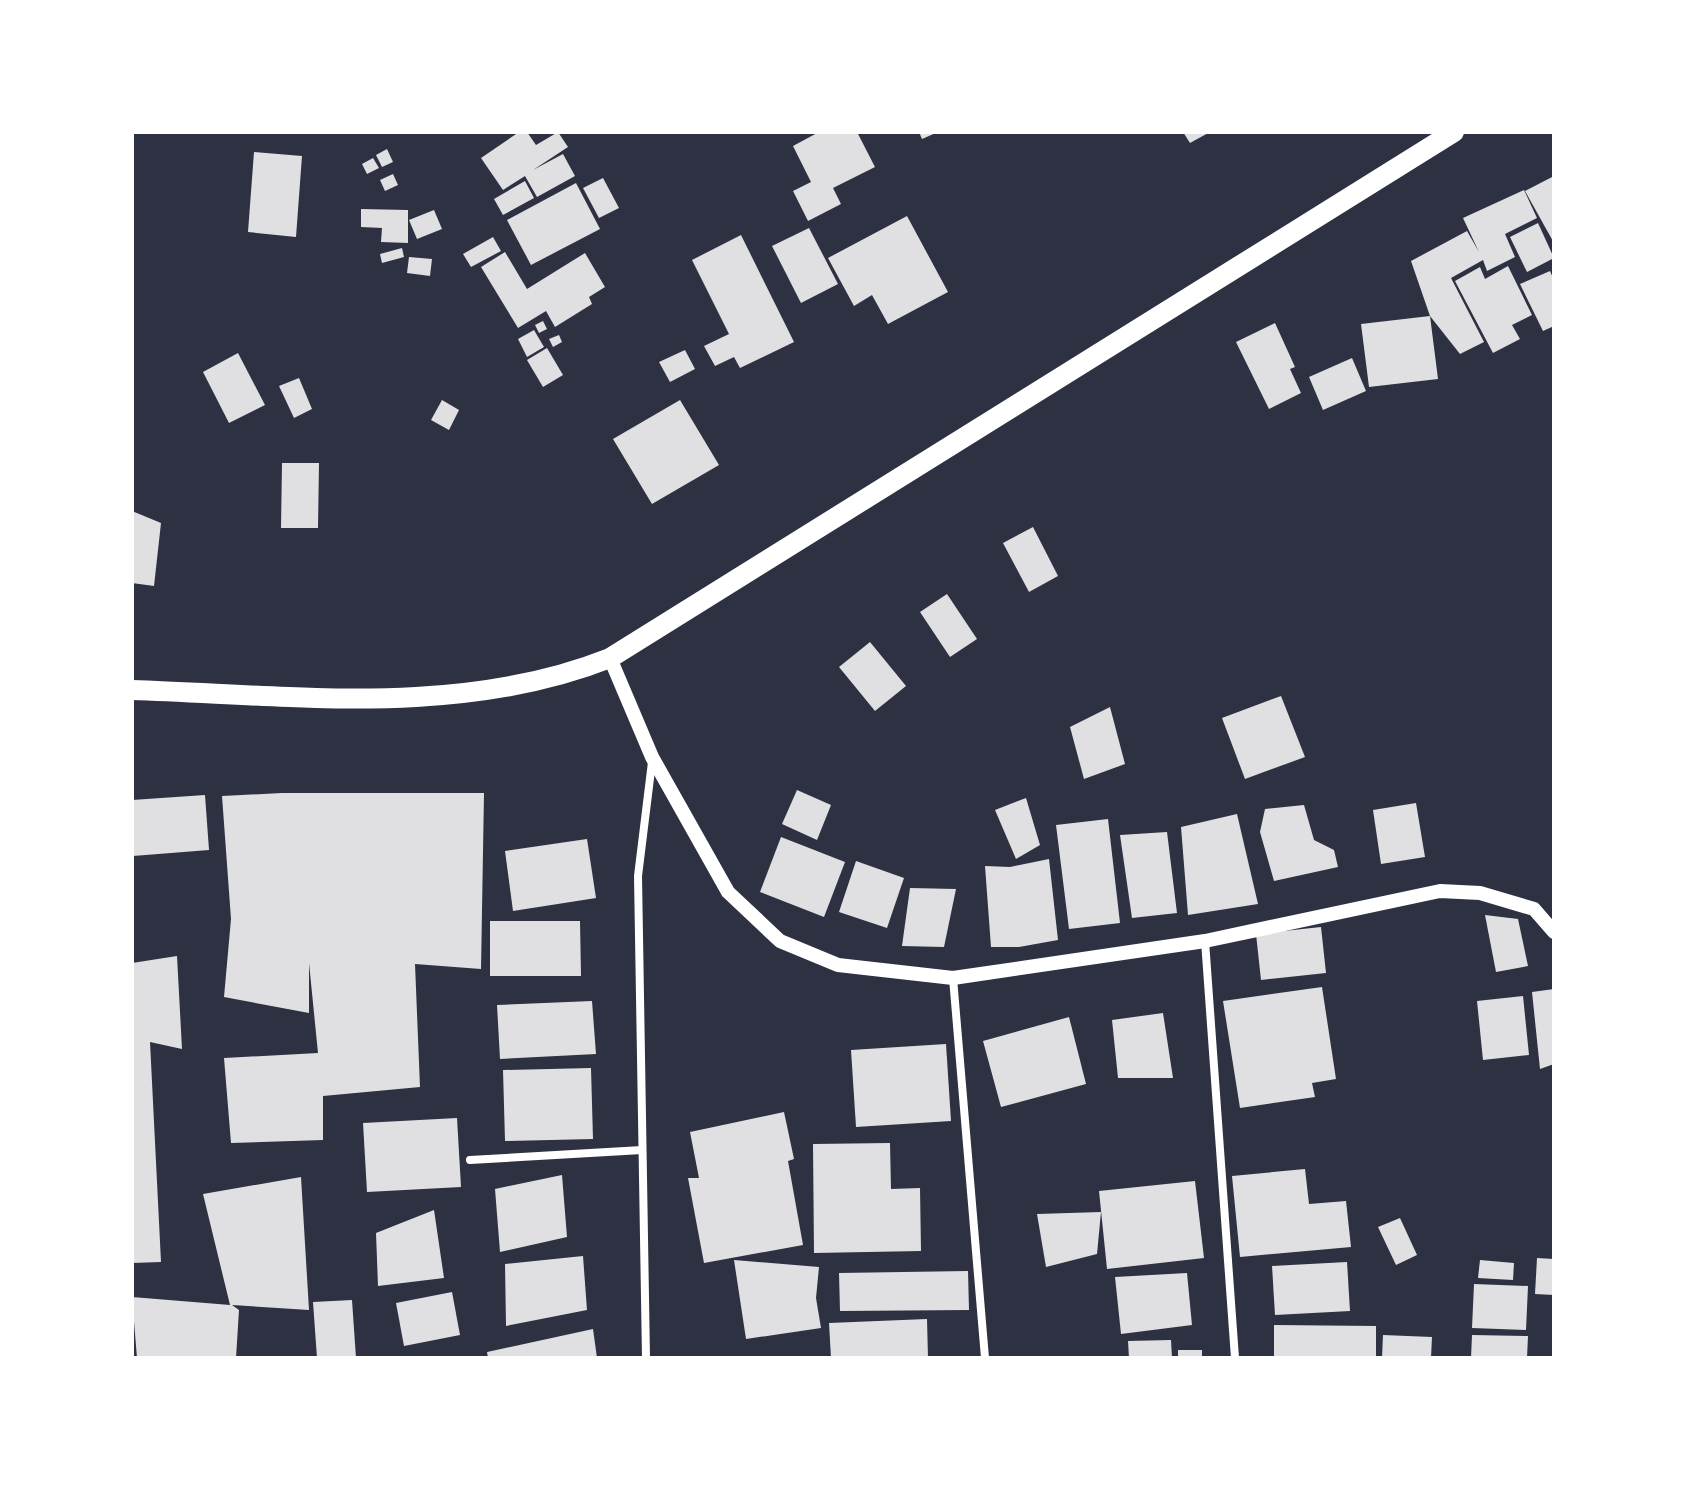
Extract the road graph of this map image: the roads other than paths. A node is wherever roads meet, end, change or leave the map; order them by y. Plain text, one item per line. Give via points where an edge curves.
1 (1454, 132) edge
2 (610, 658) junction
3 (132, 690) edge
4 (652, 757) junction
5 (1554, 932) edge
6 (1205, 941) junction
7 (953, 978) junction
8 (642, 1150) junction
9 (470, 1160) dead end
10 (646, 1358) edge
11 (985, 1358) edge
12 (1235, 1358) edge

1 - 2 main road
2 - 3 main road via 578,671 473,694 384,698
2 - 4 street
4 - 7 street via 728,892 780,941 838,965
4 - 8 street via 638,876
5 - 6 street via 1534,909 1480,893 1440,891
6 - 7 street
6 - 12 street
7 - 11 street
8 - 9 street
8 - 10 street

